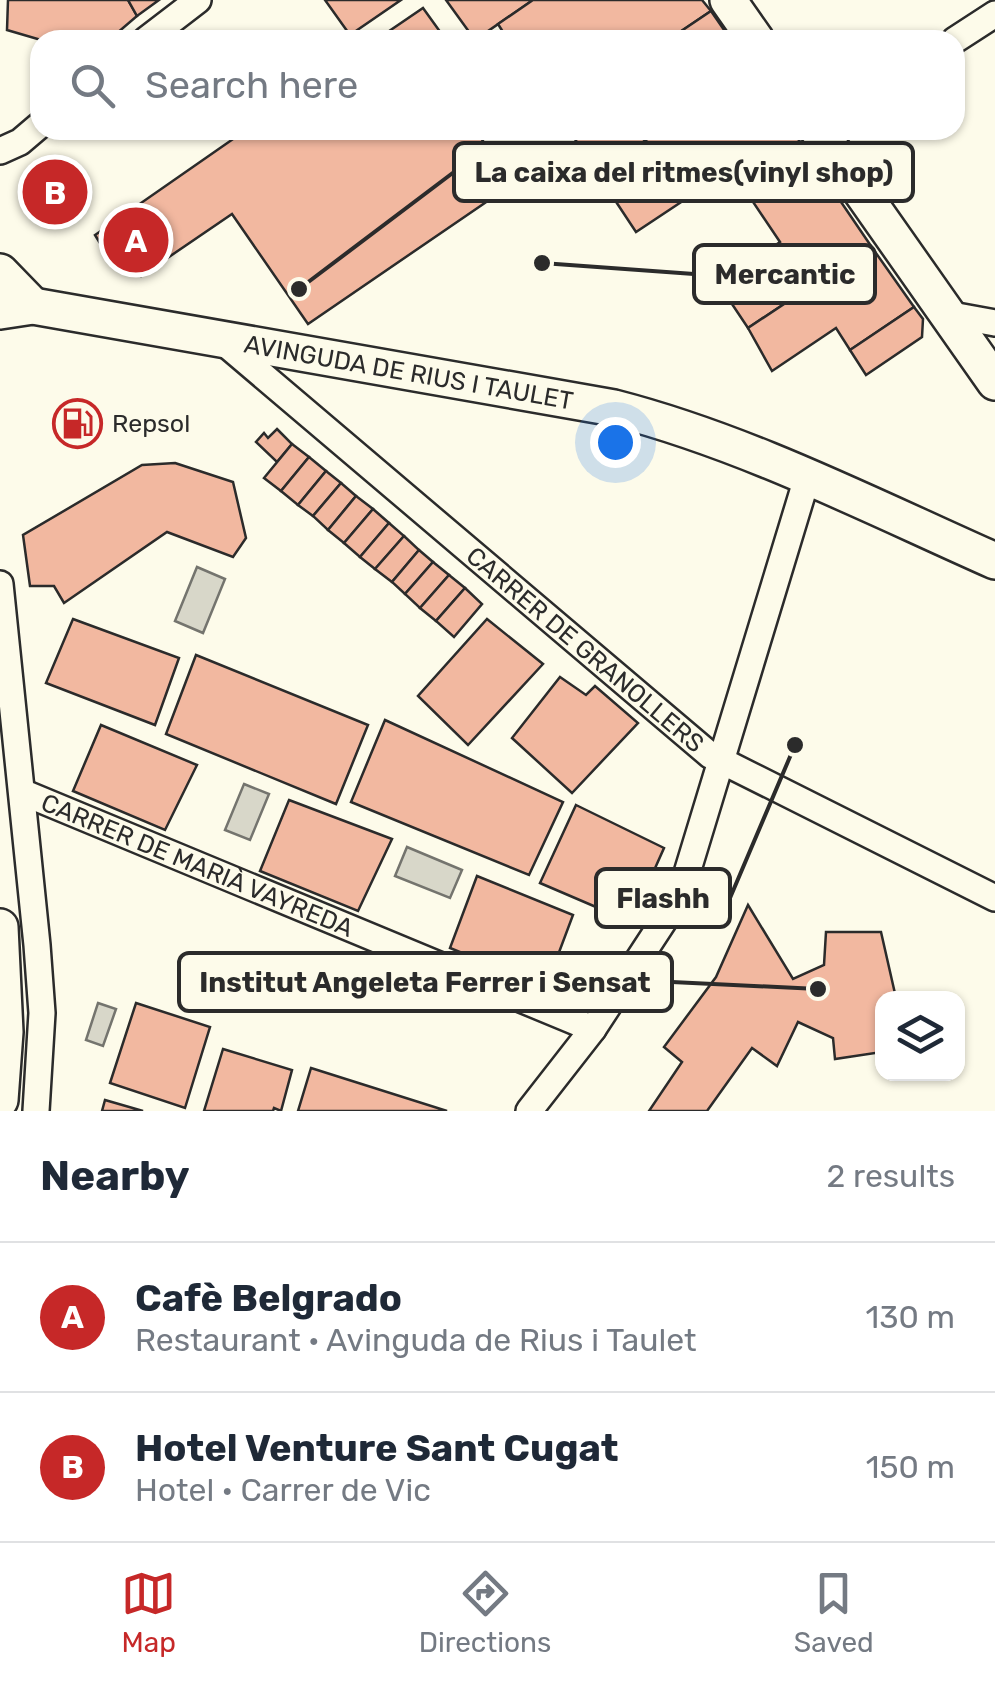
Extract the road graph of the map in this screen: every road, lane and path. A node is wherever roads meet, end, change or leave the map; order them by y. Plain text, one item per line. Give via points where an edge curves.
1 (198, 0) edge
2 (728, 0) edge
3 (995, 14) edge
4 (159, 30) edge
5 (749, 30) edge
6 (965, 34) edge
7 (30, 134) edge
8 (826, 140) edge
9 (0, 152) edge
10 (0, 272) edge
11 (16, 308) edge
12 (946, 314) junction
13 (995, 323) edge
14 (218, 338) junction
15 (995, 382) edge
16 (806, 478) junction
17 (995, 561) edge
18 (0, 584) edge
19 (723, 761) junction
20 (22, 792) junction
21 (995, 898) edge
22 (0, 927) edge
23 (593, 1029) junction
24 (0, 1100) edge
25 (36, 1111) edge
26 (529, 1111) edge

1 - 4 street
2 - 5 street
3 - 6 street
7 - 9 street
8 - 12 street
10 - 11 street, AVINGUDA DE RIUS I TAULET
11 - 14 street, AVINGUDA DE RIUS I TAULET
12 - 13 street
12 - 15 street
14 - 16 street, AVINGUDA DE RIUS I TAULET via 614,408 669,422
14 - 19 street, CARRER DE GRANOLLERS
16 - 17 street, AVINGUDA DE RIUS I TAULET
16 - 19 street
18 - 20 street
19 - 21 street, CARRER DE GRANOLLERS
19 - 23 street via 680,896
20 - 23 street, CARRER DE MARIÀ VAYREDA
20 - 25 street via 42,1013
22 - 24 street
23 - 26 street

